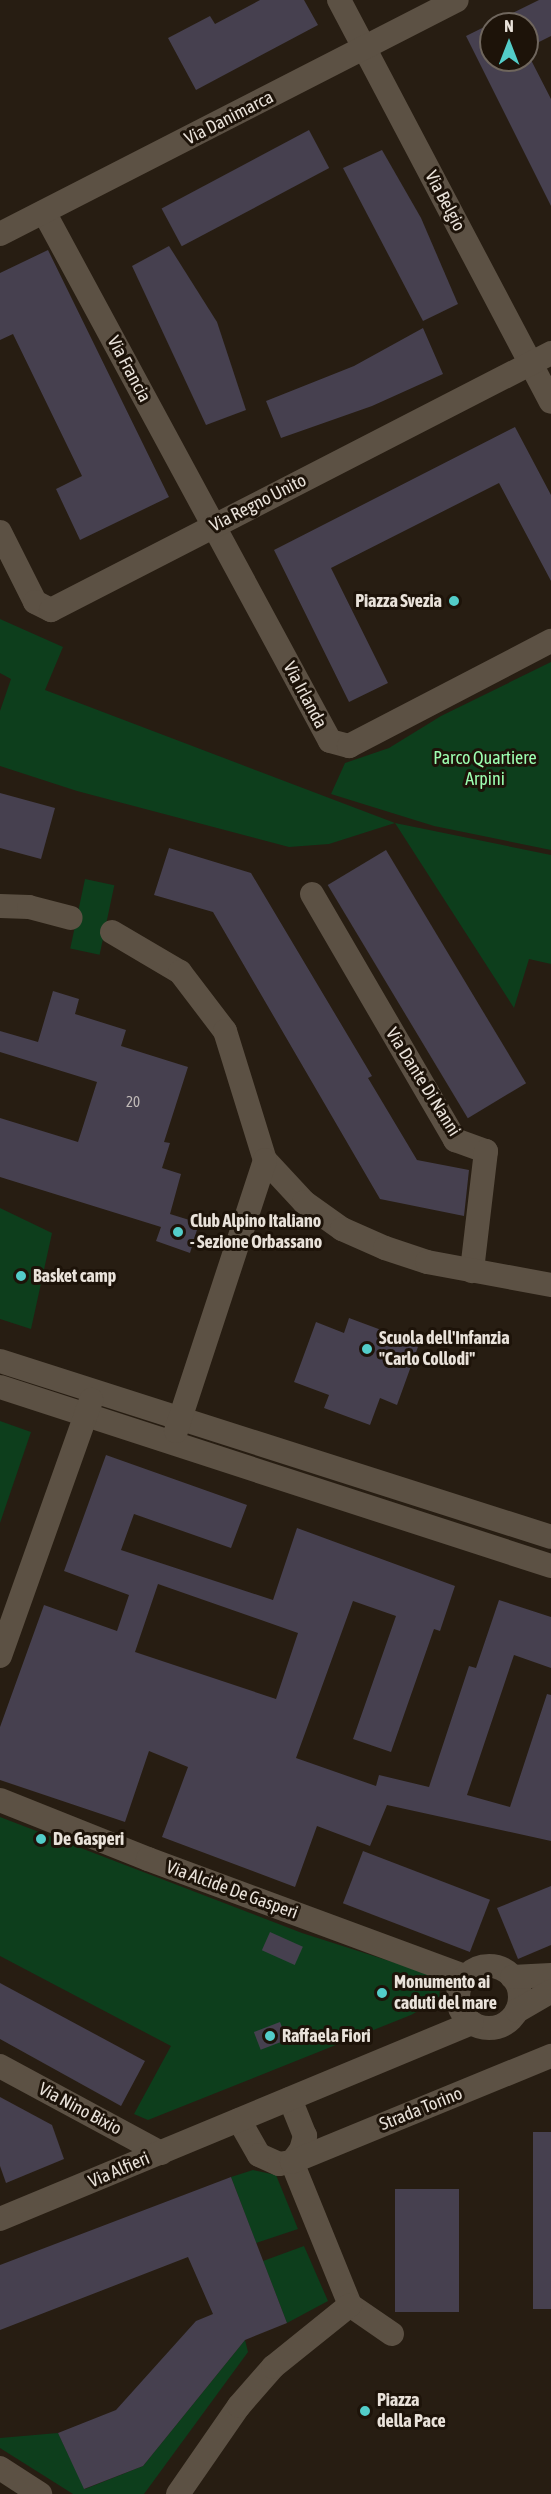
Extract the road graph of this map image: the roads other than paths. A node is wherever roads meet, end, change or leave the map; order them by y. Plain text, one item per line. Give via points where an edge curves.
1 (339, 0) edge
2 (457, 0) edge
3 (364, 49) junction
4 (44, 212) junction
5 (0, 234) edge
6 (541, 358) edge
7 (551, 402) edge
8 (213, 526) junction
9 (0, 532) edge
10 (551, 641) edge
11 (312, 894) dead end
12 (0, 906) edge
13 (71, 918) dead end
14 (112, 932) dead end
15 (265, 1160) junction
16 (472, 1271) junction
17 (551, 1285) edge
18 (0, 1361) edge
19 (0, 1387) edge
20 (94, 1392) junction
21 (86, 1416) junction
22 (180, 1418) junction
23 (172, 1441) junction
24 (551, 1537) edge
25 (551, 1566) edge
26 (0, 1656) edge
27 (0, 1800) edge
28 (551, 1975) edge
29 (465, 1976) junction
30 (512, 1977) junction
31 (551, 1991) edge
32 (517, 2011) junction
33 (472, 2023) junction
34 (551, 2056) edge
35 (0, 2066) edge
36 (290, 2099) junction
37 (239, 2121) junction
38 (160, 2153) junction
39 (292, 2162) junction
40 (0, 2219) edge
41 (350, 2305) junction
42 (392, 2334) dead end
43 (0, 2468) edge
44 (40, 2494) edge
45 (178, 2494) edge

1 - 3 street, Via Belgio
2 - 3 street, Via Danimarca
3 - 4 street, Via Danimarca
3 - 6 street, Via Belgio
4 - 5 street, Via Danimarca
4 - 8 street, Via Francia
6 - 7 street, Via Belgio
6 - 8 street, Via Regno Unito
8 - 9 street, Via Regno Unito via 51,610 35,602
8 - 10 street, Via Irlanda via 330,741 349,746
11 - 16 street, Via Dante Di Nanni via 455,1140 486,1151
12 - 13 street via 29,907
14 - 15 street via 180,972 225,1031
15 - 16 street via 304,1202 342,1229 427,1262
15 - 22 street
16 - 17 street
18 - 20 street
19 - 21 street
20 - 21 street
20 - 22 street
21 - 23 street
21 - 26 street
22 - 23 street
22 - 24 street
23 - 25 street
27 - 29 street, Via Alcide De Gasperi
28 - 30 street
29 - 30 street via 489,1966
29 - 33 street via 457,1998 462,2013
30 - 32 street via 519,1991
31 - 32 street
32 - 33 street via 497,2027
33 - 36 street, Via Alfieri
34 - 39 street, Strada Torino
35 - 38 street, Via Nino Bixio
36 - 37 street, Via Alfieri
36 - 39 street via 305,2136
37 - 38 street, Via Alfieri
37 - 39 street via 259,2155 279,2164
38 - 40 street, Via Alfieri
39 - 41 street
41 - 42 street
41 - 45 street via 273,2367 239,2406
43 - 44 street

